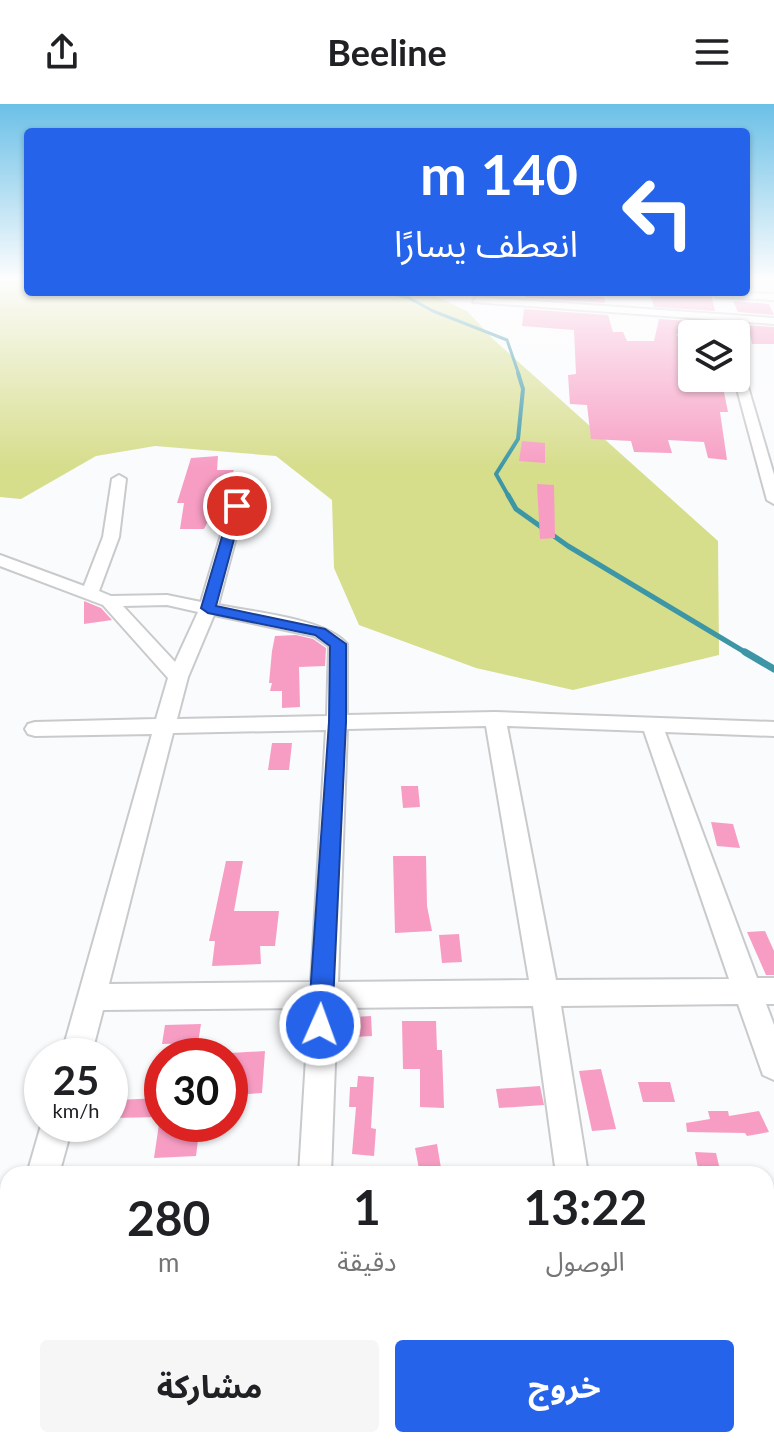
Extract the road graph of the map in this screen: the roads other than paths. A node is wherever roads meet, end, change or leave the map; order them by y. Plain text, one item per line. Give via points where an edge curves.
1 (744, 392) edge
2 (119, 479) dead end
3 (244, 481) dead end
4 (774, 500) edge
5 (0, 560) edge
6 (99, 598) junction
7 (208, 608) junction
8 (178, 677) junction
9 (495, 719) junction
10 (337, 722) junction
11 (164, 726) junction
12 (653, 727) junction
13 (35, 729) dead end
14 (774, 729) edge
15 (761, 991) edge
16 (545, 993) junction
17 (321, 995) junction
18 (92, 997) junction
19 (81, 1038) edge
20 (774, 1065) edge
21 (52, 1142) edge
22 (45, 1166) edge
23 (315, 1166) edge
24 (571, 1166) edge

1 - 4 street
2 - 6 street
3 - 7 street
5 - 6 street
6 - 7 street via 167,600
6 - 8 street
7 - 8 street
7 - 10 street via 320,632 338,644
8 - 11 street
9 - 10 street
9 - 12 street
9 - 16 street
10 - 11 street
10 - 17 street
11 - 13 street
11 - 18 street
12 - 14 street
12 - 15 street
15 - 16 street
15 - 20 street
16 - 17 street
16 - 24 street
17 - 18 street
17 - 23 street
18 - 19 street
21 - 22 street

